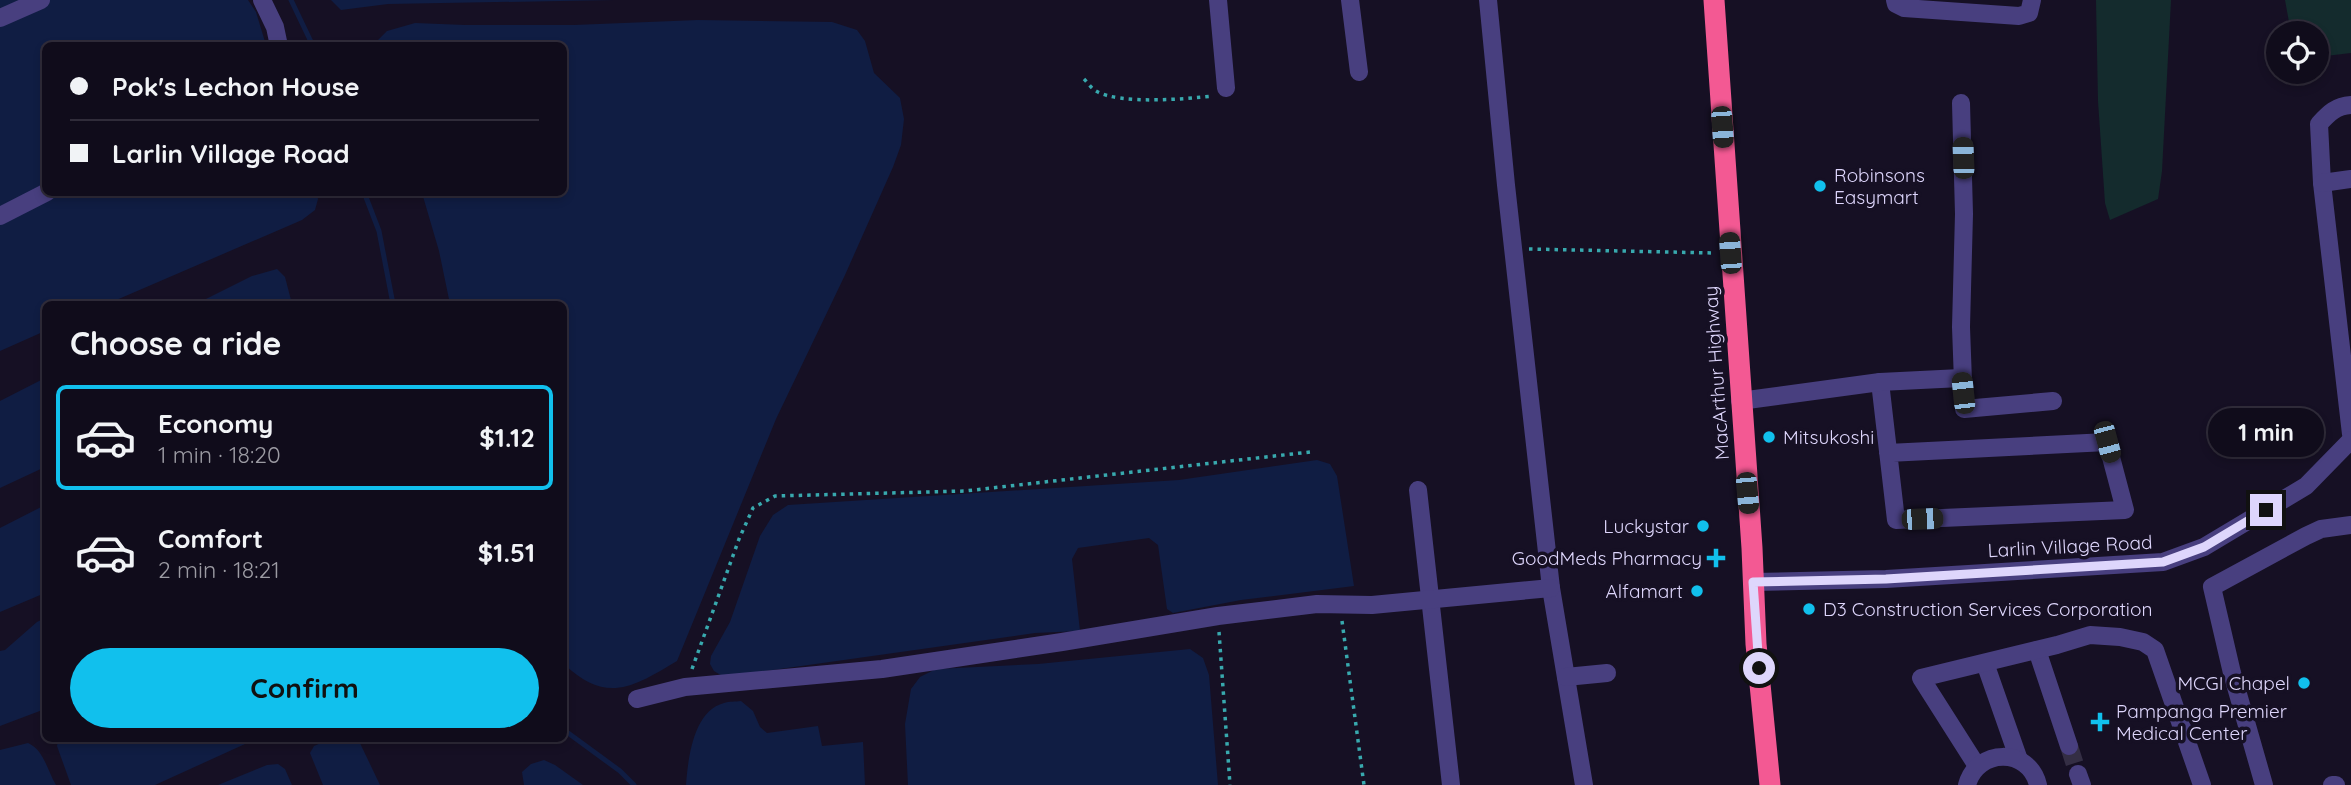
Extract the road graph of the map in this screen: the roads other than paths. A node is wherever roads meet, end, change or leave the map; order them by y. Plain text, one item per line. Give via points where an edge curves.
1 (41, 0) edge
2 (262, 0) edge
3 (1218, 0) edge
4 (1350, 0) edge
5 (1488, 0) edge
6 (1714, 0) edge
7 (1895, 0) edge
8 (2032, 0) edge
9 (0, 18) edge
10 (278, 42) edge
11 (1359, 72) dead end
12 (1226, 88) road end
13 (1961, 103) dead end
14 (2351, 105) edge
15 (2351, 179) edge
16 (2322, 183) junction
17 (42, 195) edge
18 (0, 216) edge
19 (1961, 378) junction
20 (1880, 382) junction
21 (1740, 401) junction
22 (2053, 401) dead end
23 (2351, 434) edge
24 (2351, 440) edge
25 (1888, 453) junction
26 (1418, 490) dead end
27 (2351, 525) edge
28 (1753, 582) junction
29 (1551, 588) junction
30 (1430, 599) junction
31 (2037, 650) junction
32 (1985, 663) junction
33 (1607, 673) dead end
34 (1566, 677) junction
35 (637, 699) dead end
36 (2069, 746) tunnel mouth
37 (2019, 760) junction
38 (1977, 766) junction
39 (1451, 785) edge
40 (1584, 785) edge
41 (1770, 785) edge
42 (1967, 785) edge
43 (2038, 785) edge
44 (2202, 785) edge
45 (2264, 785) edge

1 - 9 street
2 - 10 street
3 - 12 street
4 - 11 street
5 - 29 street
6 - 21 highway, MacArthur Highway
7 - 8 street via 1904,8 2019,16 2029,13
13 - 19 street
14 - 16 street via 2328,113 2319,124
15 - 16 street
16 - 23 street
17 - 18 street
19 - 20 street
19 - 22 street via 1964,408
20 - 21 street
20 - 25 street
21 - 28 highway, MacArthur Highway
24 - 28 street, Larlin Village Road via 2306,486 2204,547 2163,562
25 - 25 street via 1896,520 2125,510 2107,442
26 - 30 street
27 - 45 street via 2321,529 2212,587
28 - 41 highway, MacArthur Highway
29 - 30 street
29 - 34 street
30 - 35 street via 1317,604 1218,616 882,669 685,687
30 - 39 street
31 - 32 street
31 - 36 street
31 - 44 street via 2090,635 2143,642 2155,650
32 - 37 street
32 - 38 street via 1921,678
33 - 34 street
34 - 40 street
37 - 38 street via 1993,757
37 - 43 street
38 - 42 street

